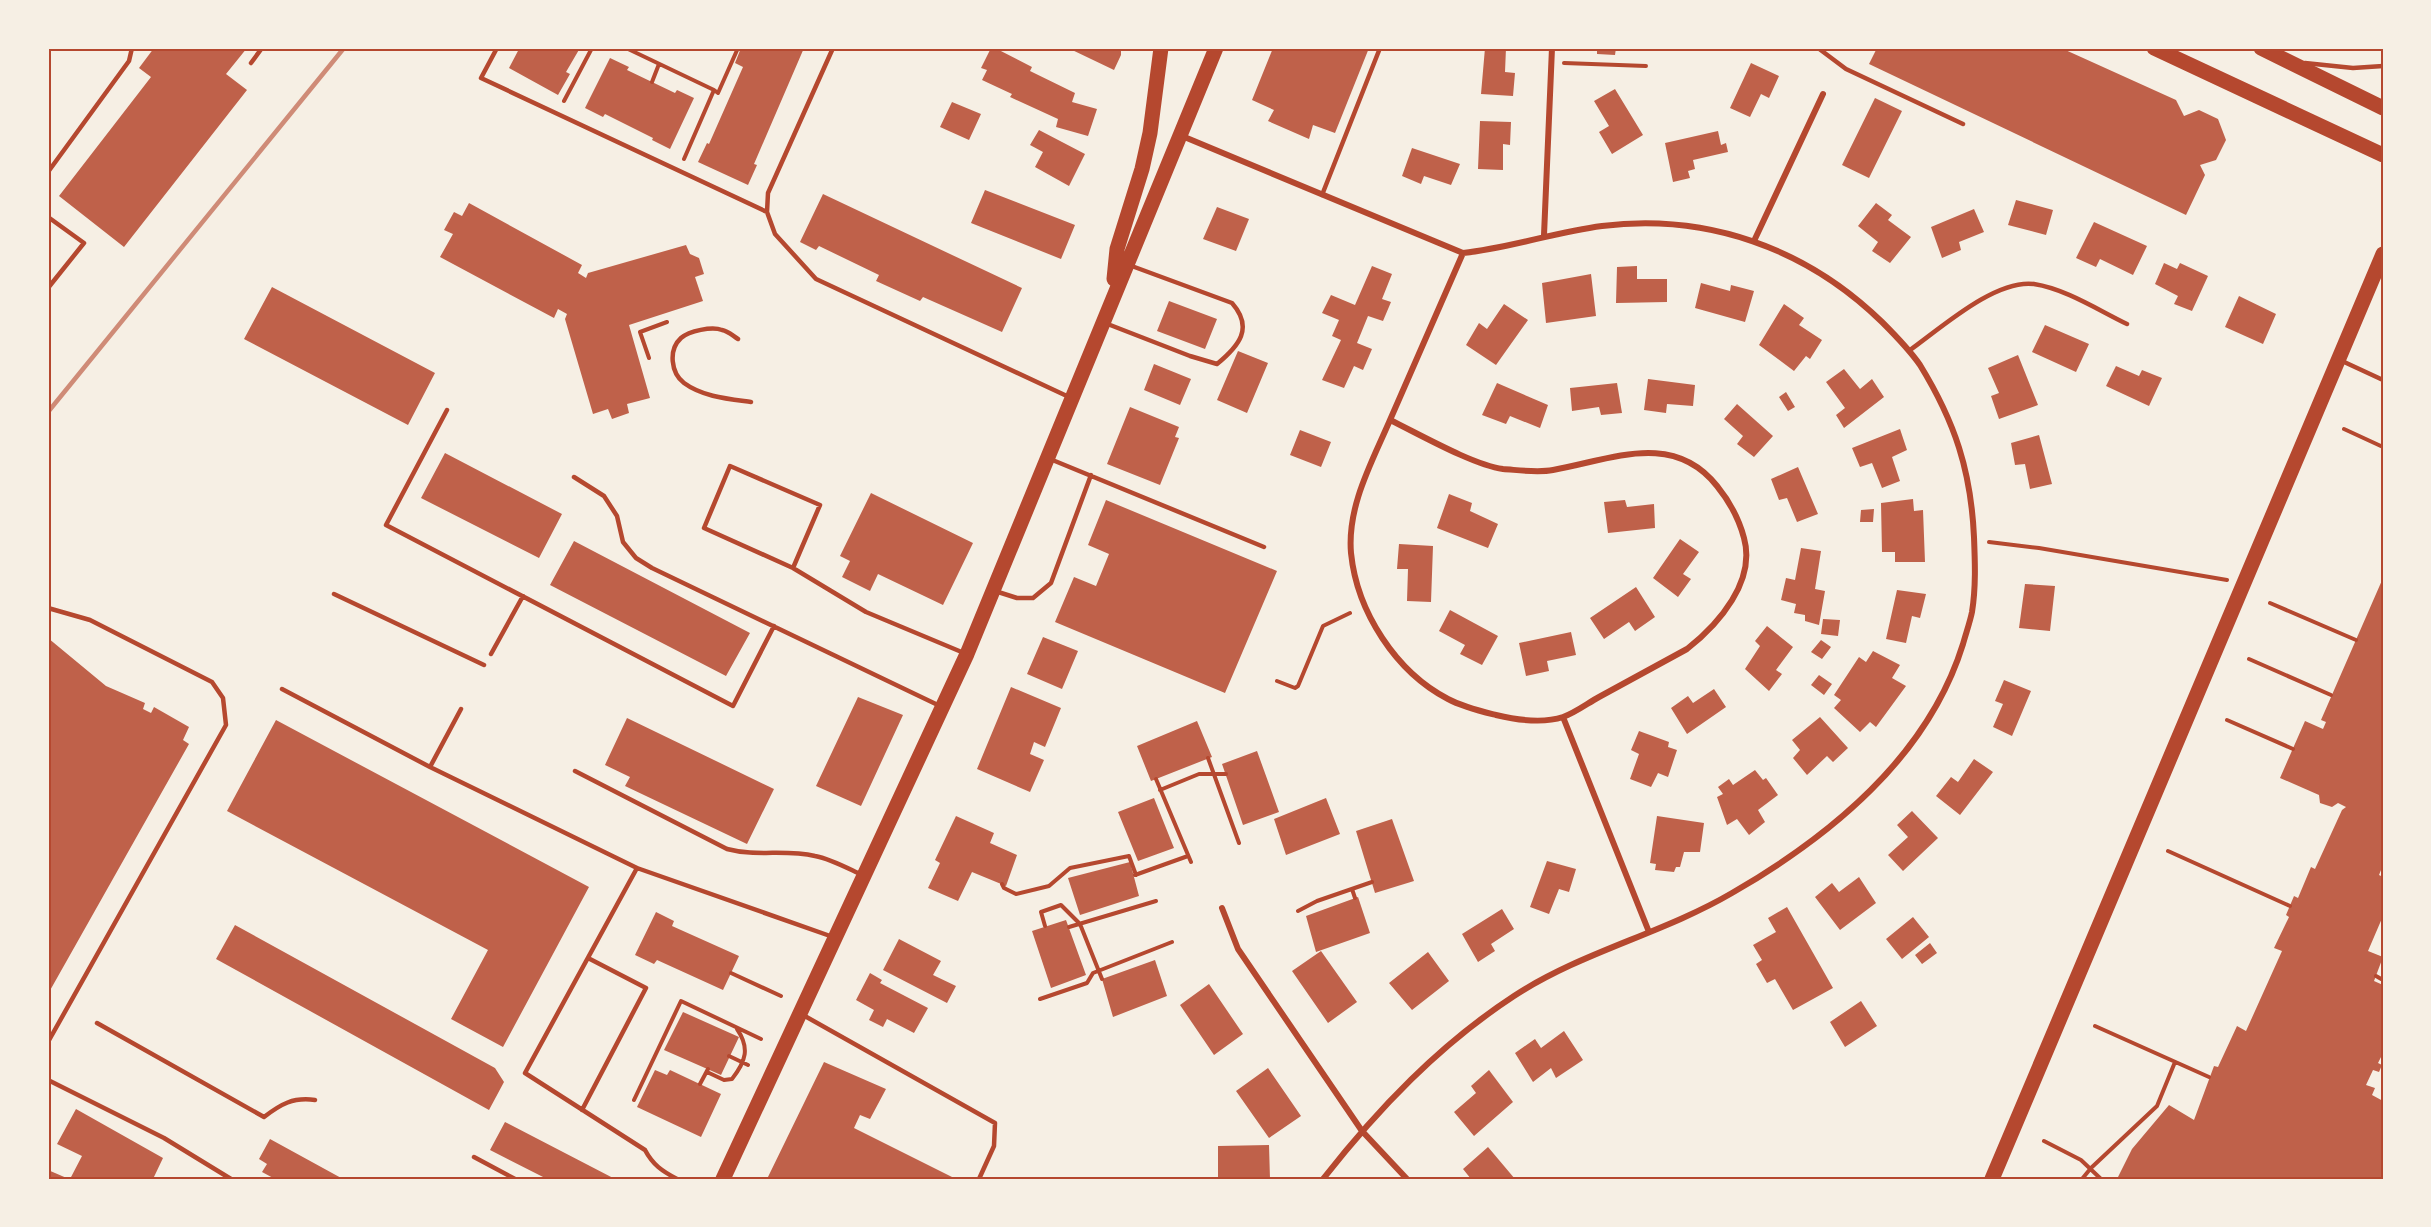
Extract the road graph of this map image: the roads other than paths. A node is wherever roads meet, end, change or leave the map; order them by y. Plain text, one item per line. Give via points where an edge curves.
1 (132, 48) edge
2 (262, 48) edge
3 (497, 48) edge
4 (833, 48) edge
5 (1161, 48) edge
6 (1215, 48) edge
7 (1380, 48) edge
8 (1552, 48) edge
9 (1818, 48) edge
10 (2154, 48) edge
11 (2261, 48) edge
12 (2287, 60) junction
13 (251, 63) dead end
14 (2383, 66) edge
15 (1823, 94) dead end
16 (2383, 108) edge
17 (1963, 124) dead end
18 (1180, 136) junction
19 (2383, 155) edge
20 (48, 172) edge
21 (1322, 195) junction
22 (767, 212) junction
23 (48, 217) edge
24 (1544, 236) junction
25 (1754, 241) junction
26 (1463, 253) junction
27 (2383, 254) edge
28 (1126, 264) junction
29 (2383, 279) edge
30 (48, 288) edge
31 (1112, 298) junction
32 (2365, 298) junction
33 (1103, 322) junction
34 (2127, 324) dead end
35 (738, 339) dead end
36 (1910, 350) junction
37 (2339, 360) junction
38 (2383, 380) edge
39 (1071, 398) junction
40 (752, 402) dead end
41 (447, 410) dead end
42 (1390, 420) junction
43 (1047, 457) junction
44 (1091, 475) junction
45 (574, 477) dead end
46 (1264, 547) dead end
47 (792, 568) junction
48 (992, 590) junction
49 (334, 594) dead end
50 (523, 596) junction
51 (48, 608) edge
52 (774, 626) junction
53 (491, 654) dead end
54 (967, 654) junction
55 (484, 665) dead end
56 (282, 689) dead end
57 (942, 707) junction
58 (461, 709) dead end
59 (1563, 717) junction
60 (430, 767) junction
61 (575, 771) dead end
62 (637, 868) junction
63 (865, 876) junction
64 (1222, 908) dead end
65 (1649, 933) junction
66 (836, 938) junction
67 (588, 958) junction
68 (800, 1014) junction
69 (97, 1023) dead end
70 (48, 1042) edge
71 (48, 1080) edge
72 (315, 1100) dead end
73 (582, 1110) junction
74 (1362, 1131) junction
75 (474, 1157) dead end
76 (231, 1179) edge
77 (515, 1179) edge
78 (677, 1179) edge
79 (723, 1179) edge
80 (979, 1179) edge
81 (1323, 1179) edge
82 (1407, 1179) edge
83 (1992, 1179) edge

1 - 20 lane via 129,61
2 - 13 lane
3 - 22 lane via 481,78
4 - 22 lane via 768,193
5 - 31 main road via 1150,133 1117,249
6 - 18 main road
7 - 21 lane
8 - 24 street
9 - 17 lane via 1846,69
10 - 19 main road
11 - 12 main road
12 - 14 lane via 2353,68
12 - 16 main road
15 - 25 street
18 - 21 street
18 - 28 main road
21 - 26 street
22 - 39 lane via 775,234 816,279
23 - 30 lane via 84,243
24 - 25 street via 1652,222 1720,230
24 - 26 street
25 - 36 street via 1827,276 1863,304
26 - 42 street
27 - 32 main road
28 - 31 main road
28 - 33 lane via 1232,303 1242,314 1243,329 1234,350 1217,364
29 - 32 main road
31 - 33 main road
32 - 37 main road
33 - 39 main road
34 - 36 lane via 2066,294 2033,284 2008,286 1991,293
35 - 40 lane via 722,329 694,332 682,337 672,360 684,383 704,394
36 - 65 street via 1945,408 1970,483 1976,573 1972,615 1957,664 1935,709 1877,785 1815,839 1730,895
37 - 38 lane
37 - 83 main road
39 - 43 main road
41 - 50 lane via 386,525
42 - 59 street via 1356,503 1351,528 1356,582 1376,629 1412,672 1449,700 1477,711 1529,721
42 - 59 street via 1500,468 1551,470 1630,454 1664,453 1688,460 1710,477 1726,498 1739,522 1747,550 1744,575 1721,615 1687,649
43 - 44 lane
43 - 48 main road
44 - 46 lane
44 - 48 lane via 1051,583 1033,598 1017,598
45 - 52 lane via 604,496 617,516 623,542 636,558
47 - 47 lane via 704,528 730,466 820,505
47 - 54 lane via 866,612
48 - 54 main road
49 - 55 lane
50 - 52 lane via 733,706
50 - 53 lane
51 - 70 lane via 90,620 212,682 223,698 226,725
52 - 57 lane
54 - 57 main road
56 - 60 lane
57 - 63 main road
58 - 60 lane
59 - 65 street
60 - 62 lane
61 - 63 lane via 727,849 746,854 815,856
62 - 66 lane
62 - 67 lane
63 - 66 main road
64 - 74 street via 1238,949
65 - 74 street via 1561,969 1476,1022 1438,1054
66 - 68 main road
67 - 73 lane via 525,1073
67 - 73 lane via 646,988
68 - 79 main road
68 - 80 lane via 995,1124 994,1146
69 - 72 lane via 264,1117 283,1102
71 - 76 lane via 164,1138
73 - 78 lane via 645,1150 651,1162
74 - 81 street
74 - 82 street
75 - 77 lane

